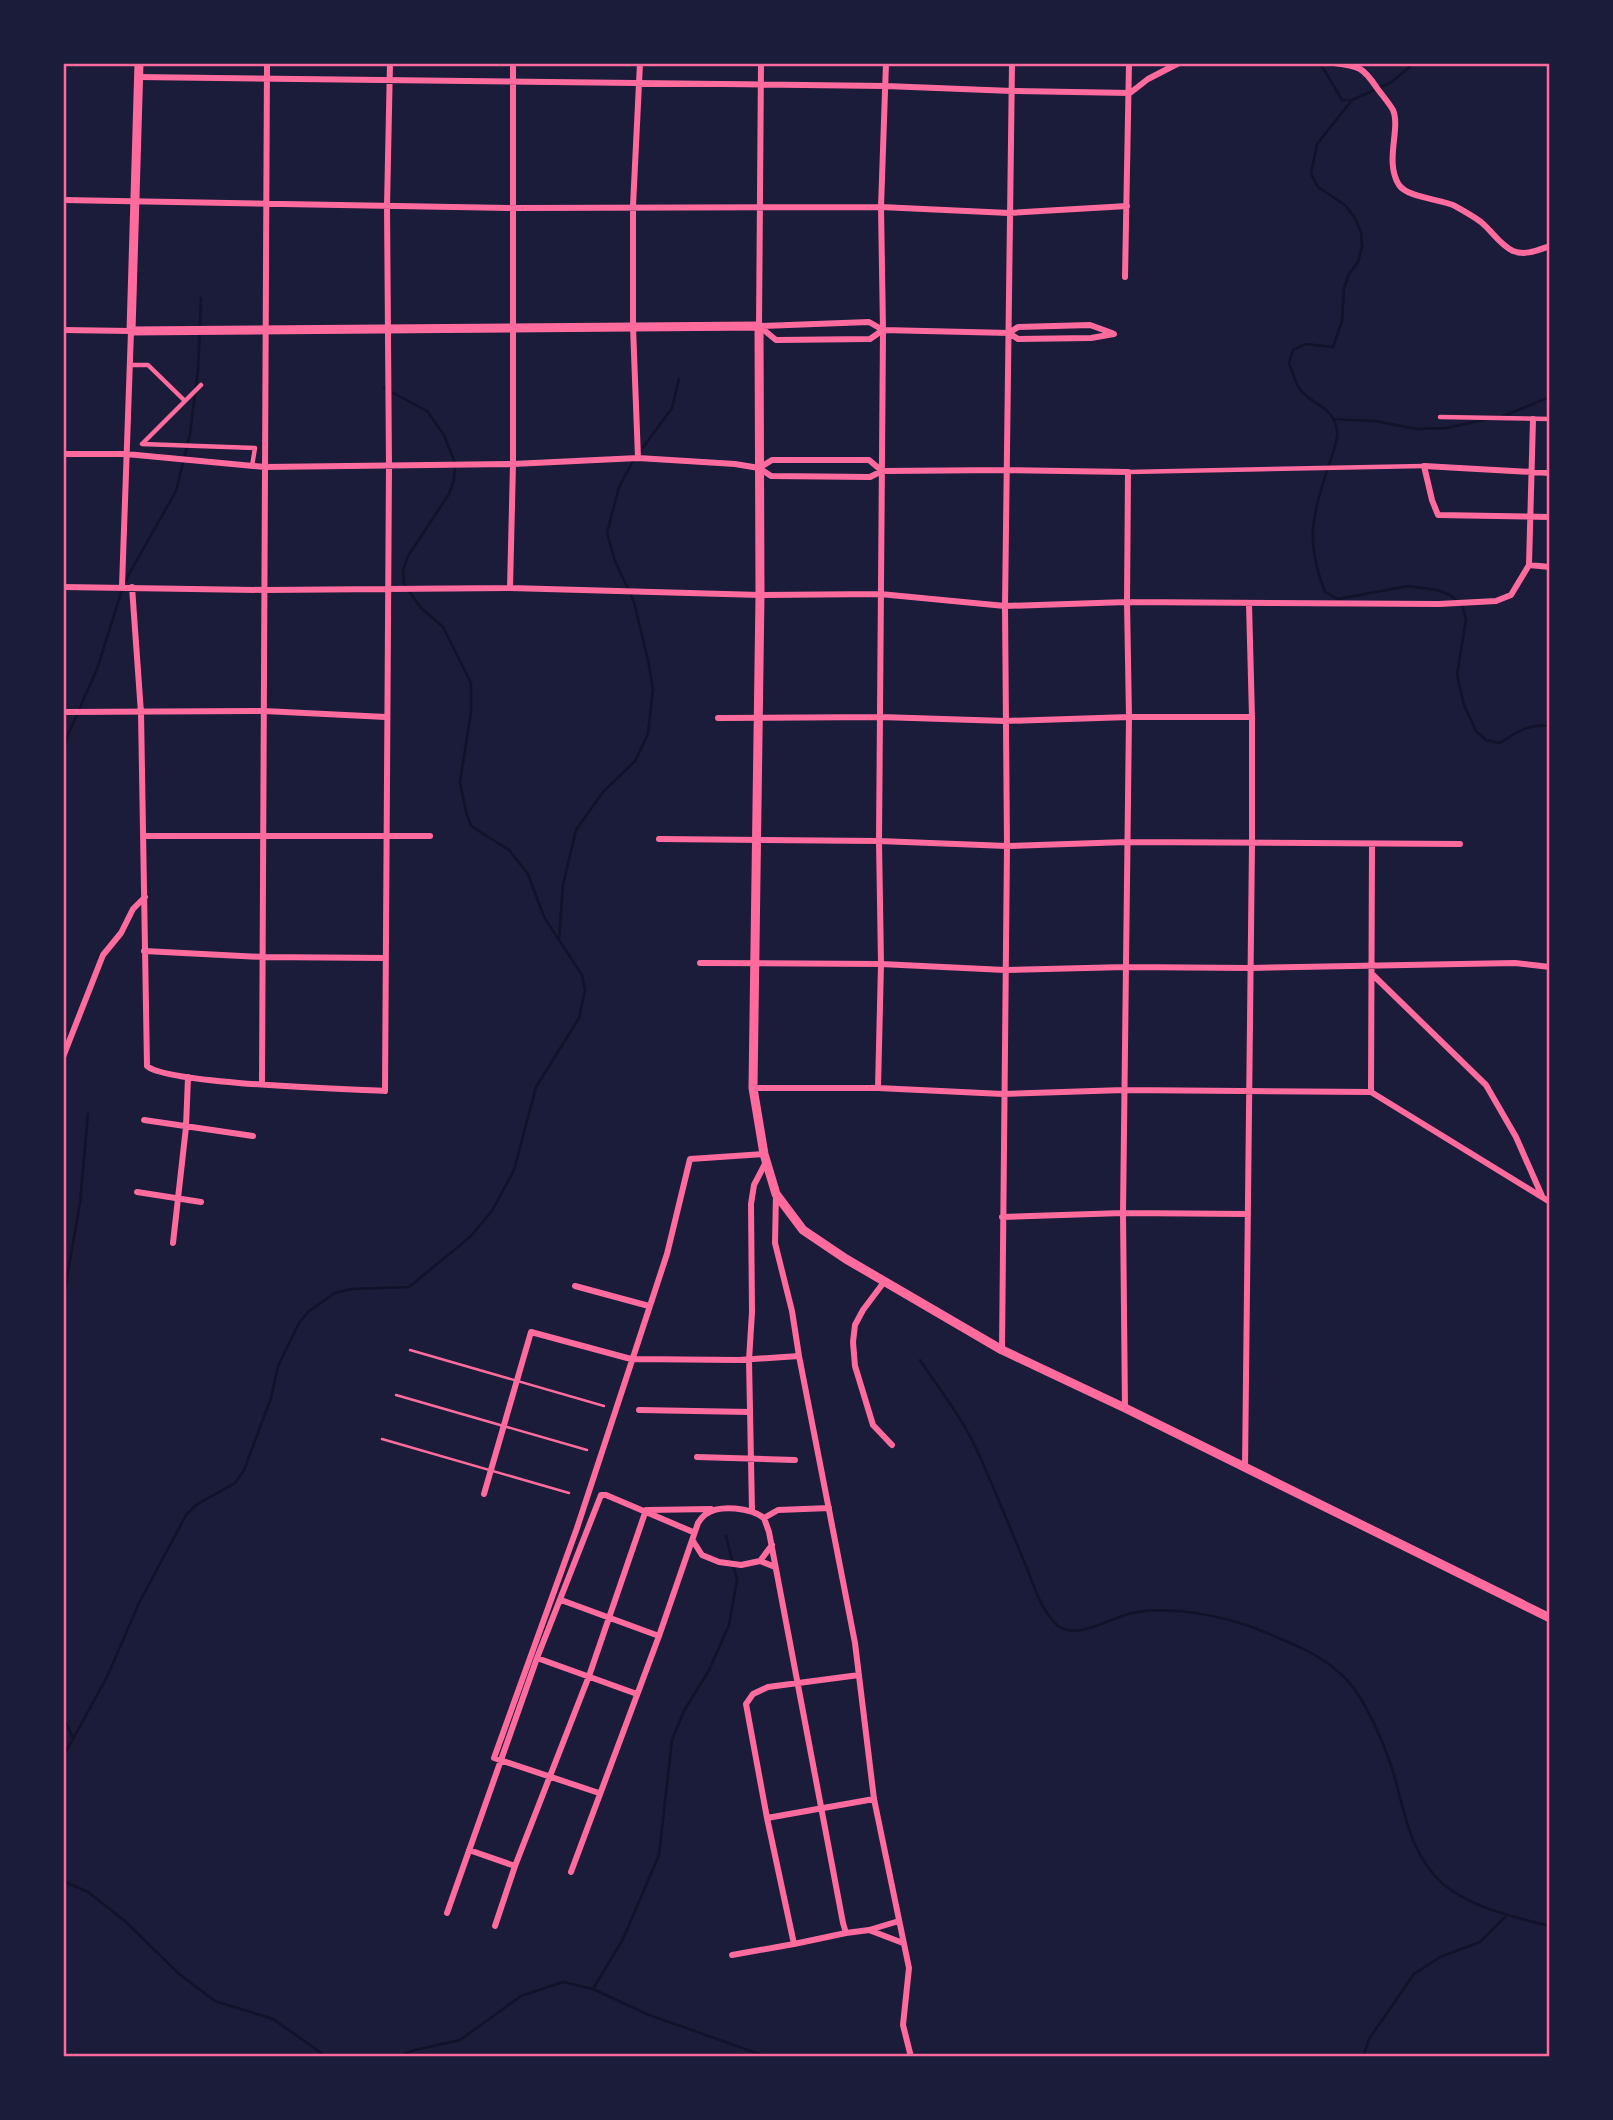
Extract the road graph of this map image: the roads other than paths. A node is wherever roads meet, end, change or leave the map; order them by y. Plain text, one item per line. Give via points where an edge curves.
1 (139, 63) edge
2 (267, 63) edge
3 (390, 63) edge
4 (513, 63) edge
5 (640, 63) edge
6 (761, 63) edge
7 (886, 63) edge
8 (1012, 63) edge
9 (1129, 63) edge
10 (1179, 63) edge
11 (1334, 63) edge
12 (138, 78) junction
13 (267, 79) junction
14 (390, 80) junction
15 (512, 80) junction
16 (639, 84) junction
17 (760, 84) junction
18 (886, 86) junction
19 (1012, 92) junction
20 (1130, 93) junction
21 (63, 200) edge
22 (135, 201) junction
23 (266, 204) junction
24 (387, 206) junction
25 (634, 206) junction
26 (760, 206) junction
27 (1127, 206) junction
28 (881, 207) junction
29 (513, 208) junction
30 (1009, 213) junction
31 (1550, 246) edge
32 (1125, 277) dead end
33 (759, 326) junction
34 (633, 327) junction
35 (388, 328) junction
36 (513, 328) junction
37 (265, 329) junction
38 (63, 330) edge
39 (883, 330) junction
40 (131, 331) junction
41 (1009, 332) junction
42 (130, 365) junction
43 (201, 385) dead end
44 (185, 401) junction
45 (1440, 417) dead end
46 (1533, 419) junction
47 (1550, 419) edge
48 (63, 454) edge
49 (126, 454) junction
50 (638, 458) junction
51 (513, 464) junction
52 (252, 466) junction
53 (389, 466) junction
54 (1424, 466) junction
55 (265, 467) junction
56 (759, 468) junction
57 (1007, 470) junction
58 (882, 471) junction
59 (1128, 472) junction
60 (1532, 473) junction
61 (1550, 473) edge
62 (1531, 516) junction
63 (1550, 517) edge
64 (1529, 565) junction
65 (1550, 566) edge
66 (122, 586) junction
67 (63, 587) edge
68 (132, 587) junction
69 (510, 588) junction
70 (264, 590) junction
71 (387, 590) junction
72 (880, 594) junction
73 (760, 595) junction
74 (1127, 602) junction
75 (1249, 604) junction
76 (1005, 606) junction
77 (264, 711) junction
78 (63, 712) edge
79 (141, 713) junction
80 (386, 717) junction
81 (881, 717) junction
82 (1129, 717) junction
83 (718, 718) dead end
84 (758, 718) junction
85 (1252, 718) junction
86 (1005, 721) junction
87 (144, 836) junction
88 (263, 836) junction
89 (386, 836) junction
90 (430, 836) dead end
91 (659, 839) dead end
92 (755, 840) junction
93 (879, 841) junction
94 (1127, 842) junction
95 (1252, 843) junction
96 (1371, 844) junction
97 (1460, 844) dead end
98 (1007, 846) junction
99 (145, 897) junction
100 (144, 951) junction
101 (263, 957) junction
102 (386, 958) junction
103 (700, 963) dead end
104 (756, 964) junction
105 (881, 964) junction
106 (1373, 965) junction
107 (1126, 967) junction
108 (1550, 967) edge
109 (1250, 968) junction
110 (1005, 970) junction
111 (1373, 975) junction
112 (63, 1057) edge
113 (188, 1077) junction
114 (262, 1084) junction
115 (754, 1087) junction
116 (878, 1088) junction
117 (1124, 1090) junction
118 (1249, 1091) junction
119 (1371, 1092) junction
120 (1003, 1094) junction
121 (144, 1120) dead end
122 (186, 1127) junction
123 (253, 1136) dead end
124 (765, 1158) junction
125 (137, 1192) dead end
126 (776, 1194) junction
127 (1542, 1196) junction
128 (179, 1199) junction
129 (201, 1202) dead end
130 (1550, 1202) edge
131 (1123, 1213) junction
132 (1248, 1214) junction
133 (1002, 1217) junction
134 (173, 1243) dead end
135 (884, 1282) junction
136 (575, 1286) dead end
137 (649, 1306) junction
138 (410, 1350) dead end
139 (1002, 1350) junction
140 (799, 1356) junction
141 (631, 1359) junction
142 (749, 1360) junction
143 (517, 1381) junction
144 (396, 1395) dead end
145 (604, 1406) dead end
146 (1125, 1408) junction
147 (639, 1410) dead end
148 (750, 1412) junction
149 (504, 1426) junction
150 (382, 1439) dead end
151 (892, 1445) dead end
152 (587, 1450) dead end
153 (696, 1457) dead end
154 (750, 1459) junction
155 (796, 1460) dead end
156 (1245, 1468) junction
157 (491, 1470) junction
158 (569, 1493) dead end
159 (484, 1494) dead end
160 (829, 1508) junction
161 (716, 1509) junction
162 (646, 1510) junction
163 (752, 1511) junction
164 (764, 1518) junction
165 (693, 1532) junction
166 (693, 1541) junction
167 (772, 1545) junction
168 (702, 1555) junction
169 (686, 1559) junction
170 (760, 1561) junction
171 (775, 1567) junction
172 (561, 1600) junction
173 (609, 1618) junction
174 (1550, 1618) edge
175 (659, 1636) junction
176 (537, 1658) junction
177 (859, 1675) junction
178 (589, 1676) junction
179 (797, 1684) junction
180 (637, 1693) junction
181 (500, 1760) junction
182 (550, 1777) junction
183 (599, 1794) junction
184 (874, 1799) junction
185 (822, 1807) junction
186 (767, 1818) junction
187 (469, 1850) junction
188 (515, 1866) junction
189 (571, 1872) dead end
190 (447, 1913) dead end
191 (899, 1921) junction
192 (495, 1926) dead end
193 (870, 1930) junction
194 (846, 1933) junction
195 (903, 1943) junction
196 (794, 1944) junction
197 (732, 1955) dead end
198 (911, 2057) edge

1 - 12 main road
2 - 13 street
3 - 14 street
4 - 15 street
5 - 16 street
6 - 17 street
7 - 18 street
8 - 19 street
9 - 20 street
10 - 20 street
11 - 31 street via 1366,71 1394,111 1394,175 1407,193 1456,206 1514,251 1531,253
12 - 13 street
12 - 22 main road
13 - 14 street
13 - 23 street
14 - 15 street
14 - 24 street
15 - 16 street
15 - 29 street
16 - 17 street
16 - 25 street
17 - 18 street
17 - 26 street
18 - 19 street
18 - 28 street
19 - 20 street
19 - 30 street
20 - 27 street
21 - 22 street
22 - 23 street
22 - 40 main road
23 - 24 street
23 - 37 street
24 - 29 street
24 - 35 street
25 - 26 street
25 - 29 street
25 - 34 street
26 - 28 street
26 - 33 street
27 - 30 street
27 - 32 street
28 - 30 street
28 - 39 street
29 - 36 street
30 - 41 street
33 - 34 main road
33 - 39 street via 869,322
33 - 39 street via 776,340 870,340
33 - 56 main road
34 - 36 main road
34 - 50 street
35 - 36 main road
35 - 37 main road
35 - 53 street
36 - 51 street
37 - 40 main road
37 - 55 street
38 - 40 street
39 - 41 street
39 - 58 street
40 - 42 street
41 - 41 street via 1018,339 1114,334 1090,325 1018,327
41 - 57 street
42 - 44 street via 148,365
42 - 49 street
43 - 44 street
44 - 52 street via 142,444 255,448
45 - 46 street
46 - 47 street
46 - 60 street
48 - 49 street
49 - 52 street
49 - 66 street
50 - 51 street
50 - 56 street
51 - 53 street
51 - 69 street
52 - 55 street
53 - 55 street
53 - 71 street
54 - 59 street
54 - 60 street
54 - 62 street via 1438,515
55 - 70 street
56 - 58 street via 771,476 870,477
56 - 58 street via 772,460 869,460
56 - 73 main road
57 - 58 street
57 - 59 street
57 - 76 street
58 - 72 street
59 - 74 street
60 - 61 street
60 - 62 street
62 - 63 street
62 - 64 street
64 - 65 street
64 - 75 street via 1511,595 1496,601
66 - 67 street
66 - 68 street
68 - 70 street
68 - 79 street
69 - 71 street
69 - 73 street
70 - 71 street
70 - 77 street
71 - 80 street
72 - 73 street
72 - 76 street
72 - 81 street
73 - 84 main road
74 - 75 street
74 - 76 street
74 - 82 street
75 - 85 street
76 - 86 street
77 - 79 street
77 - 80 street
77 - 88 street
78 - 79 street
79 - 87 street
80 - 89 street
81 - 84 street
81 - 86 street
81 - 93 street
82 - 85 street
82 - 86 street
82 - 94 street
83 - 84 street
84 - 92 main road
85 - 95 street
86 - 98 street
87 - 88 street
87 - 99 street
88 - 89 street
88 - 101 street
89 - 90 street
89 - 102 street
91 - 92 street
92 - 93 street
92 - 104 main road
93 - 98 street
93 - 105 street
94 - 95 street
94 - 98 street
94 - 107 street
95 - 96 street
95 - 109 street
96 - 97 street
96 - 106 street
98 - 110 street
99 - 100 street
99 - 112 street via 103,955
100 - 101 street
100 - 113 street via 147,1066
101 - 102 street
101 - 114 street
102 - 114 street via 385,1091
103 - 104 street
104 - 105 street
104 - 115 main road
105 - 110 street
105 - 116 street
106 - 108 street via 1515,963
106 - 109 street
106 - 111 street
107 - 109 street
107 - 110 street
107 - 117 street
109 - 118 street
110 - 120 street
111 - 119 street
111 - 127 street via 1486,1085
113 - 114 street
113 - 122 street
115 - 116 street
115 - 124 main road
116 - 120 street
117 - 118 street
117 - 120 street
117 - 131 street
118 - 119 street
118 - 132 street
119 - 127 street
120 - 133 street
121 - 122 street
122 - 123 street
122 - 128 street
124 - 126 main road
124 - 137 street via 690,1159
124 - 142 street via 751,1204
125 - 128 street
126 - 135 main road via 803,1230
126 - 140 street via 775,1243
127 - 130 street
128 - 129 street
128 - 134 street
131 - 132 street
131 - 133 street
131 - 146 street
132 - 156 street
133 - 139 street
135 - 139 main road
135 - 151 street via 855,1325 853,1342 855,1366 873,1425
136 - 137 street
137 - 141 street
138 - 143 lane
139 - 146 main road
140 - 142 street
140 - 160 street
141 - 142 street
141 - 143 street via 531,1332
141 - 181 street via 577,1528 494,1758
142 - 148 street
143 - 145 lane
143 - 149 street
144 - 149 lane
146 - 156 main road
147 - 148 street
148 - 154 street
149 - 152 lane
149 - 157 street
150 - 157 lane
153 - 154 street
154 - 155 street
154 - 163 street
156 - 174 main road
157 - 158 lane
157 - 159 street
160 - 164 street via 778,1510
160 - 177 street
161 - 162 street
161 - 163 street
161 - 165 street via 706,1513
162 - 165 street
162 - 172 street via 601,1495
162 - 173 street
163 - 164 street
164 - 167 street
165 - 166 street
166 - 168 street
166 - 169 street
167 - 170 street
167 - 171 street
168 - 169 street
168 - 170 street via 730,1565
169 - 175 street
170 - 171 street
171 - 179 street
172 - 173 street
172 - 176 street
173 - 175 street
173 - 178 street
175 - 180 street
176 - 178 street
176 - 181 street
177 - 179 street
177 - 184 street
178 - 180 street
178 - 182 street
179 - 185 street
179 - 186 street via 768,1687 753,1694 746,1704
180 - 183 street
181 - 182 street
181 - 187 street
182 - 183 street
182 - 188 street
183 - 189 street
184 - 185 street
184 - 191 street
185 - 186 street
185 - 194 street
186 - 196 street
187 - 188 street
187 - 190 street
188 - 192 street
191 - 193 street
191 - 195 street
193 - 194 street
193 - 195 street
194 - 196 street
195 - 198 street via 909,1968 903,2025
196 - 197 street

